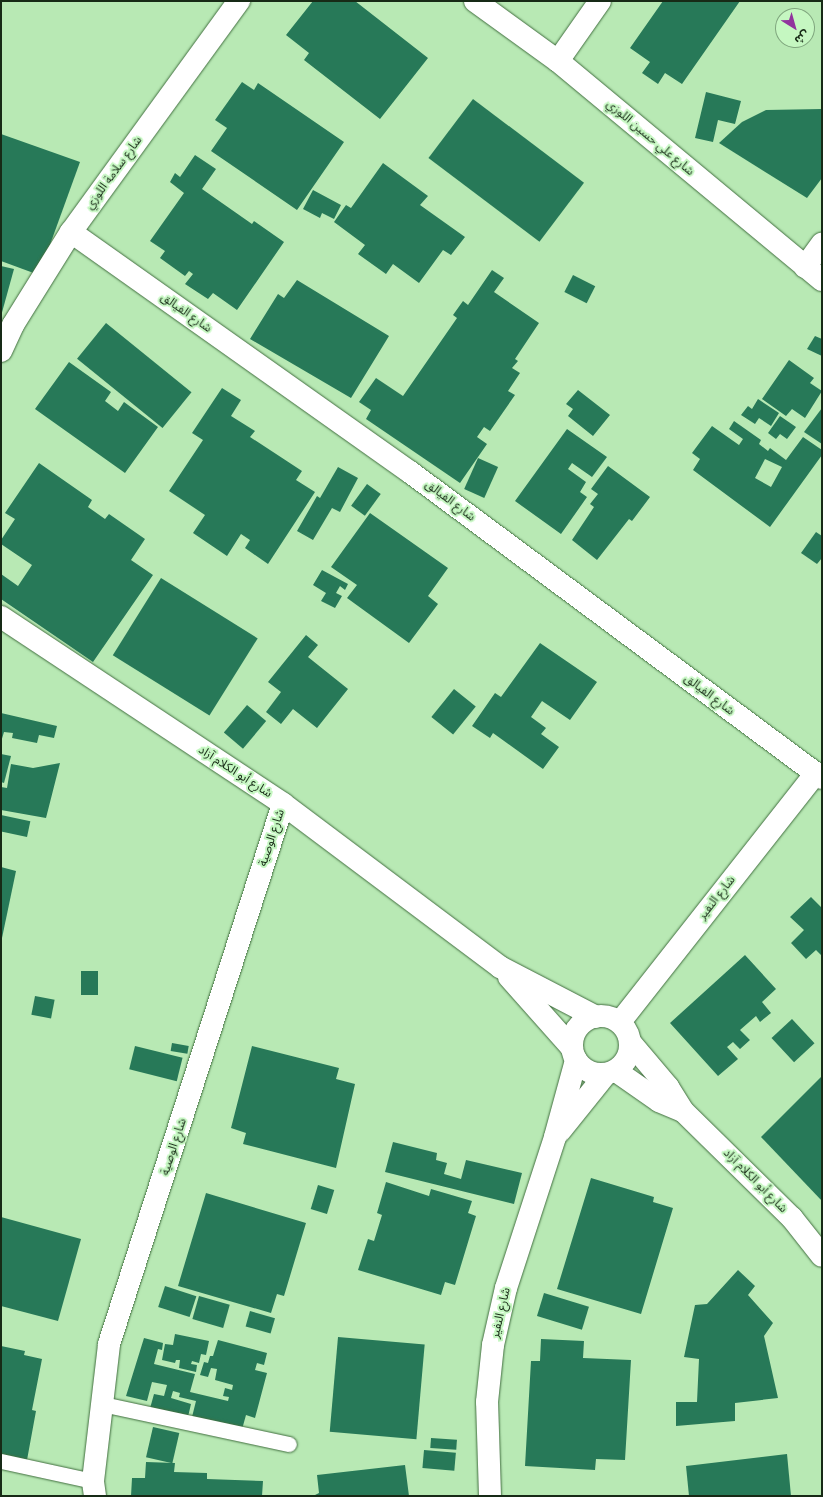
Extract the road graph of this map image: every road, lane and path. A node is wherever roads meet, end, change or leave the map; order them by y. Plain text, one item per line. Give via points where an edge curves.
1 (239, 1) edge
2 (475, 1) edge
3 (600, 1) edge
4 (558, 61) junction
5 (71, 232) junction
6 (822, 244) edge
7 (814, 273) edge
8 (1, 351) edge
9 (1, 617) edge
10 (818, 776) edge
11 (284, 804) junction
12 (500, 967) junction
13 (596, 1017) junction
14 (620, 1022) junction
15 (630, 1042) junction
16 (574, 1054) junction
17 (610, 1073) junction
18 (683, 1111) junction
19 (555, 1137) junction
20 (822, 1256) edge
21 (102, 1404) junction
22 (289, 1444) dead end
23 (1, 1461) edge
24 (94, 1488) edge
25 (490, 1496) edge

1 - 5 street, شارع سلامة اللوزي
2 - 4 street, شارع علي حسين اللوزي
3 - 4 street
4 - 7 street, شارع علي حسين اللوزي
5 - 8 street, شارع سلامة اللوزي via 13,325
5 - 10 street, شارع الفيالق via 410,472
6 - 7 street
9 - 11 street, شارع أبو الكلام آزاد
10 - 14 street, شارع النفير
11 - 12 street, شارع أبو الكلام آزاد
11 - 21 street, شارع الوصية via 109,1344
12 - 13 street, شارع أبو الكلام آزاد
12 - 16 street, شارع أبو الكلام آزاد
13 - 14 street via 604,1016
13 - 16 street via 586,1020 578,1028
14 - 15 street via 627,1031
15 - 17 street via 630,1054
15 - 18 street, شارع أبو الكلام آزاد via 668,1087
16 - 17 street via 583,1069 593,1074
16 - 19 street, شارع النفير
17 - 18 street, شارع أبو الكلام آزاد via 659,1101
17 - 19 street, شارع النفير
18 - 20 street, شارع أبو الكلام آزاد via 792,1218
19 - 25 street, شارع النفير via 520,1239 493,1345 487,1402
21 - 22 lane
21 - 24 street, شارع الوصية
23 - 24 lane

